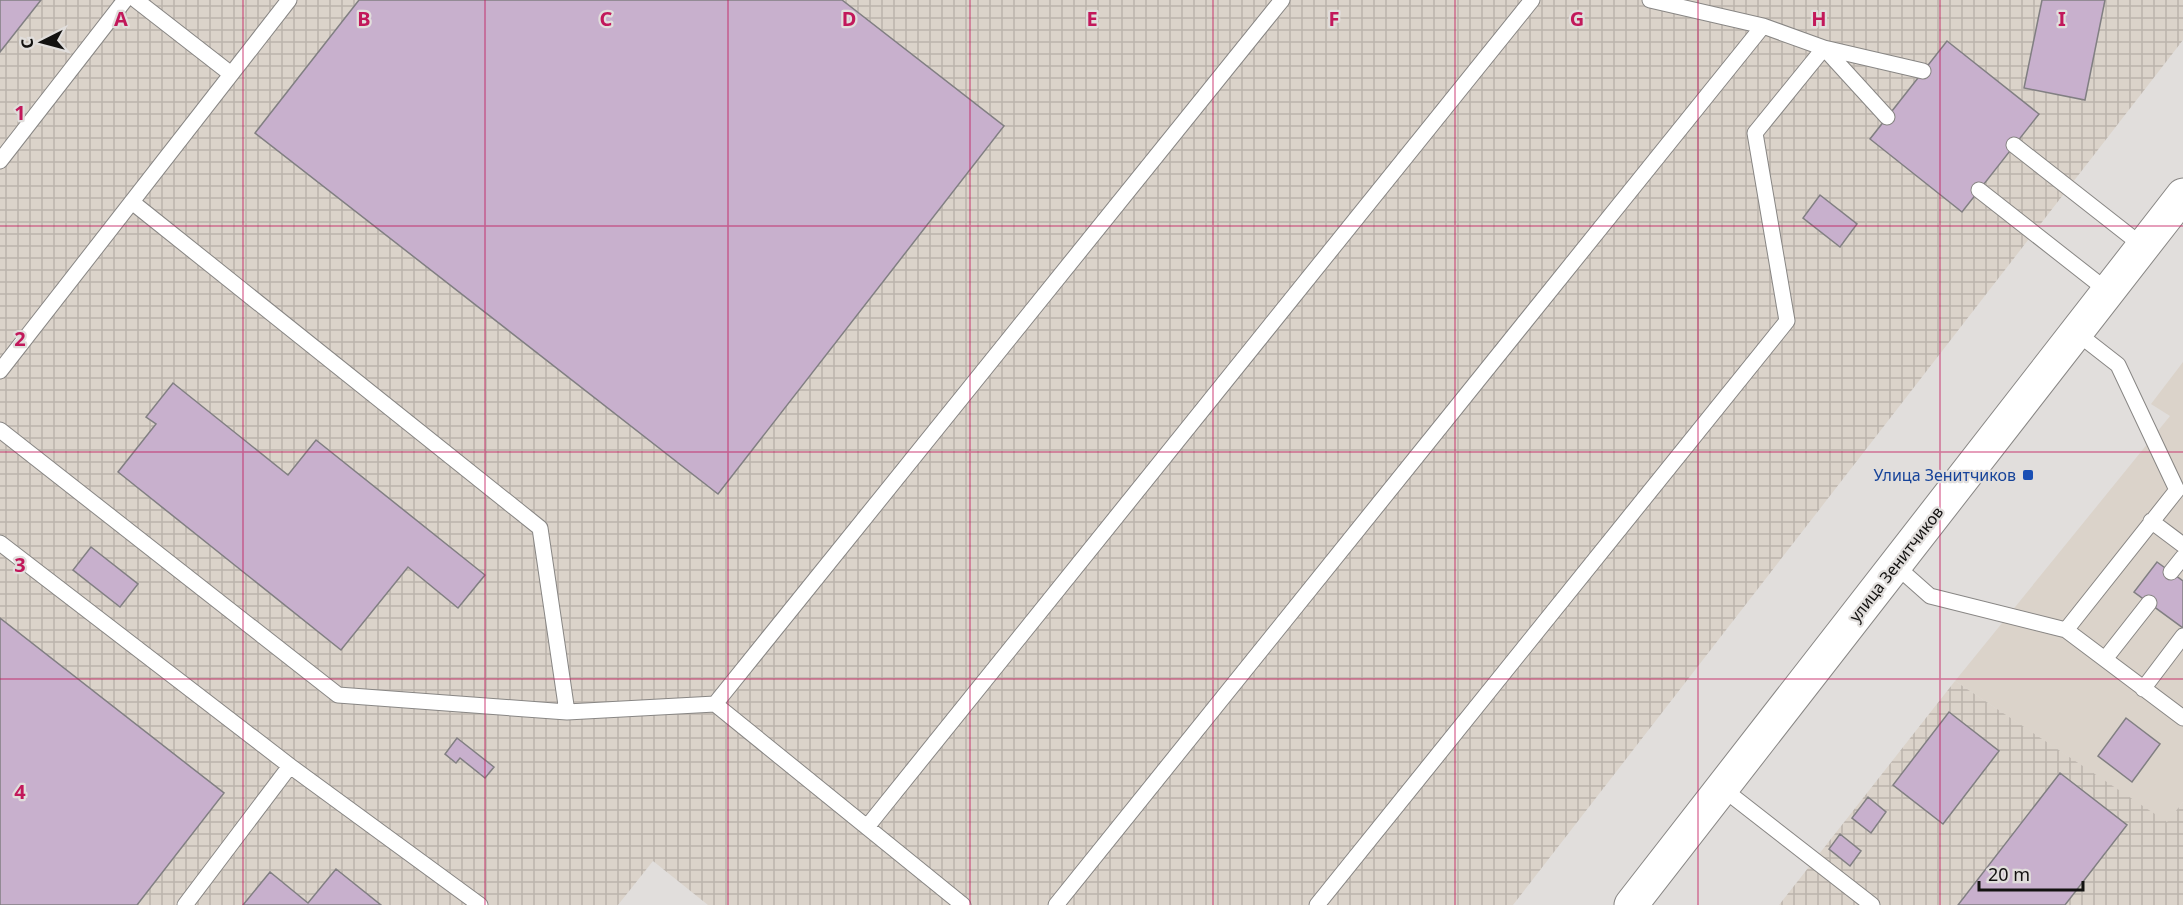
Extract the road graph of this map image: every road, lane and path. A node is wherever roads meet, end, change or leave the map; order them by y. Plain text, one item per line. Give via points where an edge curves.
1 (125, 0) edge
2 (136, 0) edge
3 (289, 0) edge
4 (1281, 0) edge
5 (1532, 0) edge
6 (1650, 0) edge
7 (1763, 26) junction
8 (1824, 48) junction
9 (1923, 72) dead end
10 (231, 74) junction
11 (1887, 117) dead end
12 (2014, 146) dead end
13 (0, 161) edge
14 (1979, 190) dead end
15 (2183, 195) edge
16 (132, 202) junction
17 (2144, 247) junction
18 (2109, 292) junction
19 (2077, 333) junction
20 (0, 371) edge
21 (0, 430) edge
22 (2151, 521) junction
23 (0, 543) edge
24 (2183, 545) edge
25 (2183, 557) edge
26 (1895, 565) junction
27 (2171, 572) dead end
28 (2149, 603) dead end
29 (2066, 630) junction
30 (2183, 636) edge
31 (2105, 660) junction
32 (2144, 689) junction
33 (715, 705) junction
34 (567, 712) junction
35 (2183, 718) edge
36 (290, 765) junction
37 (1722, 788) junction
38 (867, 827) junction
39 (185, 905) edge
40 (480, 905) edge
41 (963, 905) edge
42 (1056, 905) edge
43 (1317, 905) edge
44 (1631, 905) edge
45 (1872, 905) edge

1 - 13 lane
2 - 10 lane
3 - 10 lane
4 - 33 lane
5 - 38 lane
6 - 7 lane
7 - 8 lane
7 - 42 lane
8 - 9 lane
8 - 11 lane
8 - 43 lane via 1755,133 1787,321
10 - 16 lane
12 - 17 lane
14 - 18 lane
15 - 17 street, улица Зенитчиков
16 - 20 lane
16 - 34 lane via 540,528
17 - 18 street, улица Зенитчиков
18 - 19 street, улица Зенитчиков
19 - 22 lane via 2118,365 2177,490
19 - 26 street, улица Зенитчиков
21 - 34 lane via 338,695
22 - 24 lane
22 - 29 lane
23 - 36 lane
25 - 27 lane
26 - 29 lane via 1930,596
26 - 37 street, улица Зенитчиков
28 - 31 lane
29 - 31 lane
30 - 32 lane
31 - 32 lane
32 - 35 lane
33 - 34 lane
33 - 38 lane
36 - 39 lane
36 - 40 lane
37 - 44 street, улица Зенитчиков
37 - 45 lane
38 - 41 lane

